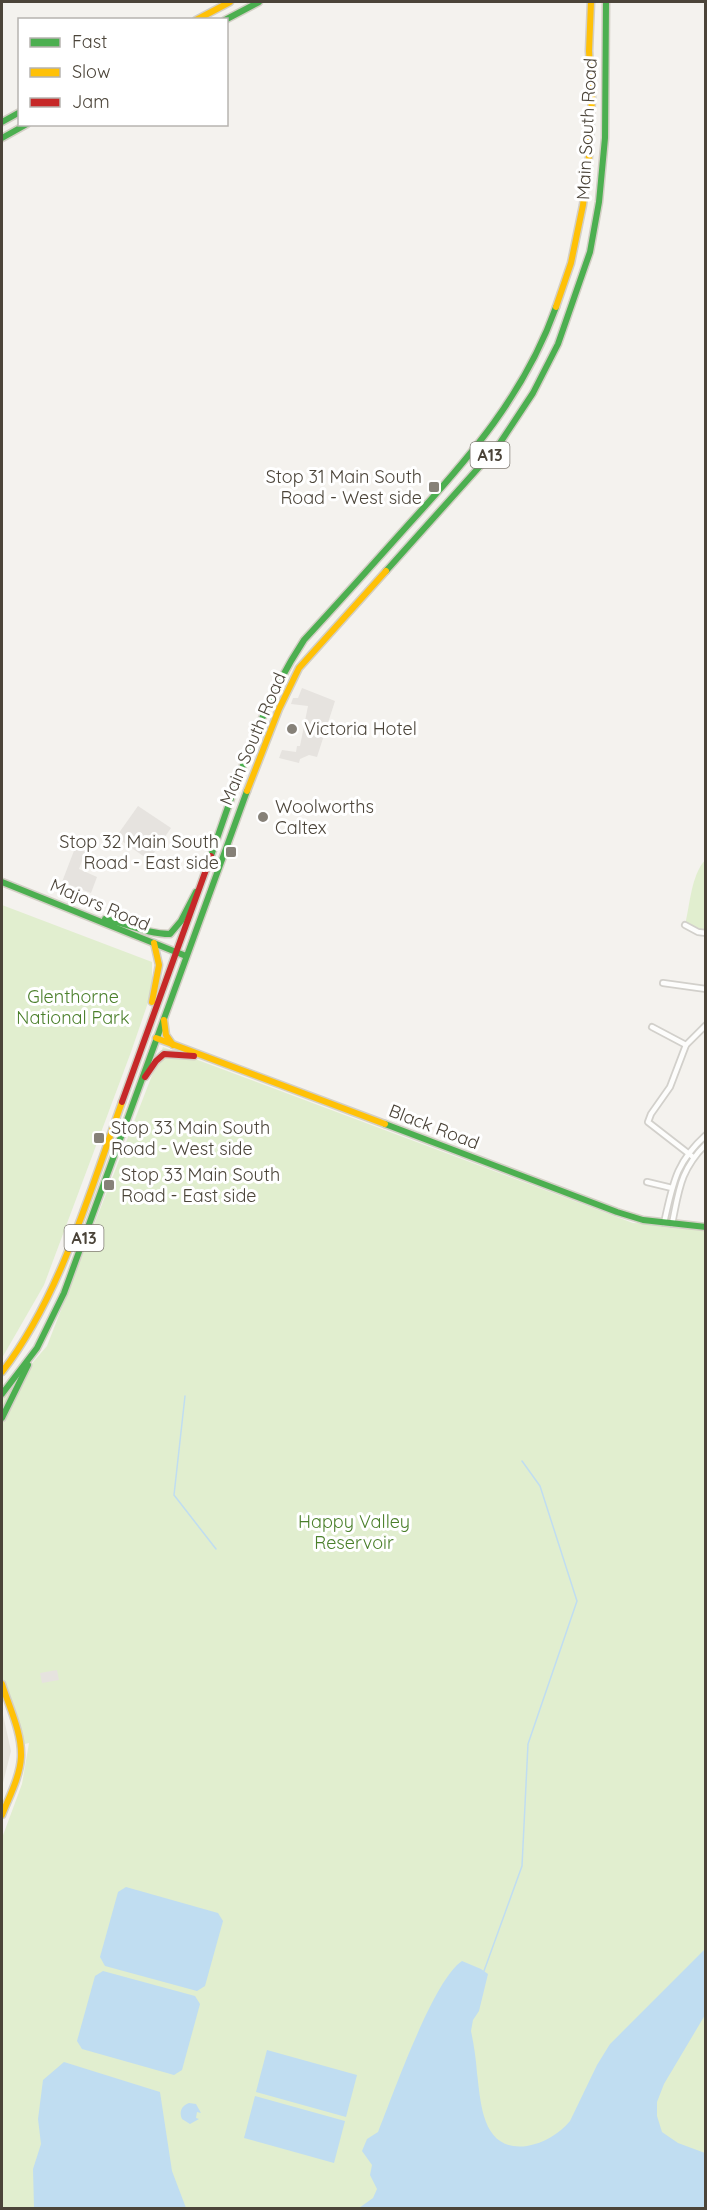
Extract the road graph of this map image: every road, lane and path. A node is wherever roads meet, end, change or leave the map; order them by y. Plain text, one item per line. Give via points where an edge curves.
1 (230, 2) edge
2 (259, 2) edge
3 (591, 2) edge
4 (606, 2) edge
5 (200, 18) edge
6 (228, 18) edge
7 (18, 113) edge
8 (2, 122) edge
9 (23, 126) edge
10 (2, 138) edge
11 (486, 436) junction
12 (498, 446) junction
13 (288, 689) junction
14 (255, 737) junction
15 (2, 882) edge
16 (199, 887) junction
17 (89, 916) junction
18 (686, 925) dead end
19 (705, 933) edge
20 (154, 944) junction
21 (176, 952) junction
22 (186, 956) junction
23 (663, 983) dead end
24 (705, 989) edge
25 (151, 1018) junction
26 (163, 1019) junction
27 (705, 1025) edge
28 (652, 1028) dead end
29 (145, 1034) junction
30 (156, 1038) junction
31 (173, 1045) junction
32 (686, 1045) junction
33 (203, 1057) junction
34 (140, 1084) junction
35 (705, 1135) edge
36 (705, 1144) edge
37 (688, 1153) junction
38 (693, 1157) junction
39 (647, 1182) dead end
40 (672, 1188) junction
41 (664, 1223) junction
42 (672, 1224) junction
43 (705, 1227) edge
44 (37, 1348) junction
45 (2, 1372) edge
46 (2, 1394) edge
47 (2, 1418) edge
48 (2, 1684) edge
49 (2, 1815) edge

1 - 5 main road
2 - 6 main road
3 - 11 main road, Main South Road / A13 via 589,156 575,248 545,337 521,384
4 - 12 main road, Main South Road / A13 via 605,138 590,252 554,352
7 - 8 main road
9 - 10 main road
11 - 12 main road
11 - 14 main road, Main South Road / A13 via 304,640 276,684
12 - 13 main road, Main South Road / A13 via 299,668
13 - 14 main road via 280,689
13 - 22 main road, Main South Road / A13
14 - 16 main road, Main South Road / A13
15 - 17 main road, Majors Road
16 - 17 main road, A13 via 178,928 170,934 156,934
16 - 21 main road, Main South Road / A13
17 - 20 main road, Majors Road
18 - 19 street
20 - 21 main road, Majors Road
20 - 25 main road, A13 via 160,961
21 - 22 main road, Majors Road
21 - 25 main road, Main South Road / A13
22 - 26 main road, Main South Road / A13
23 - 24 street
25 - 29 main road, Main South Road / A13
26 - 30 main road, Main South Road / A13
26 - 31 main road
27 - 32 street
28 - 32 street
29 - 30 main road, Black Road
29 - 45 main road, Main South Road / A13 via 53,1286 25,1340
30 - 31 main road, Black Road
30 - 34 main road, Main South Road / A13
31 - 33 main road, Black Road
32 - 37 street via 670,1087 648,1122
33 - 34 main road, A13 via 163,1053
33 - 41 main road, Black Road via 617,1212
34 - 44 main road, Main South Road / A13 via 64,1293
35 - 37 street
36 - 38 street
37 - 38 street
37 - 40 street
38 - 42 street via 684,1174
39 - 40 street
40 - 41 street
41 - 42 main road, Black Road
42 - 43 main road, Black Road
44 - 46 main road, Main South Road / A13
44 - 47 main road
48 - 49 main road via 21,1758

